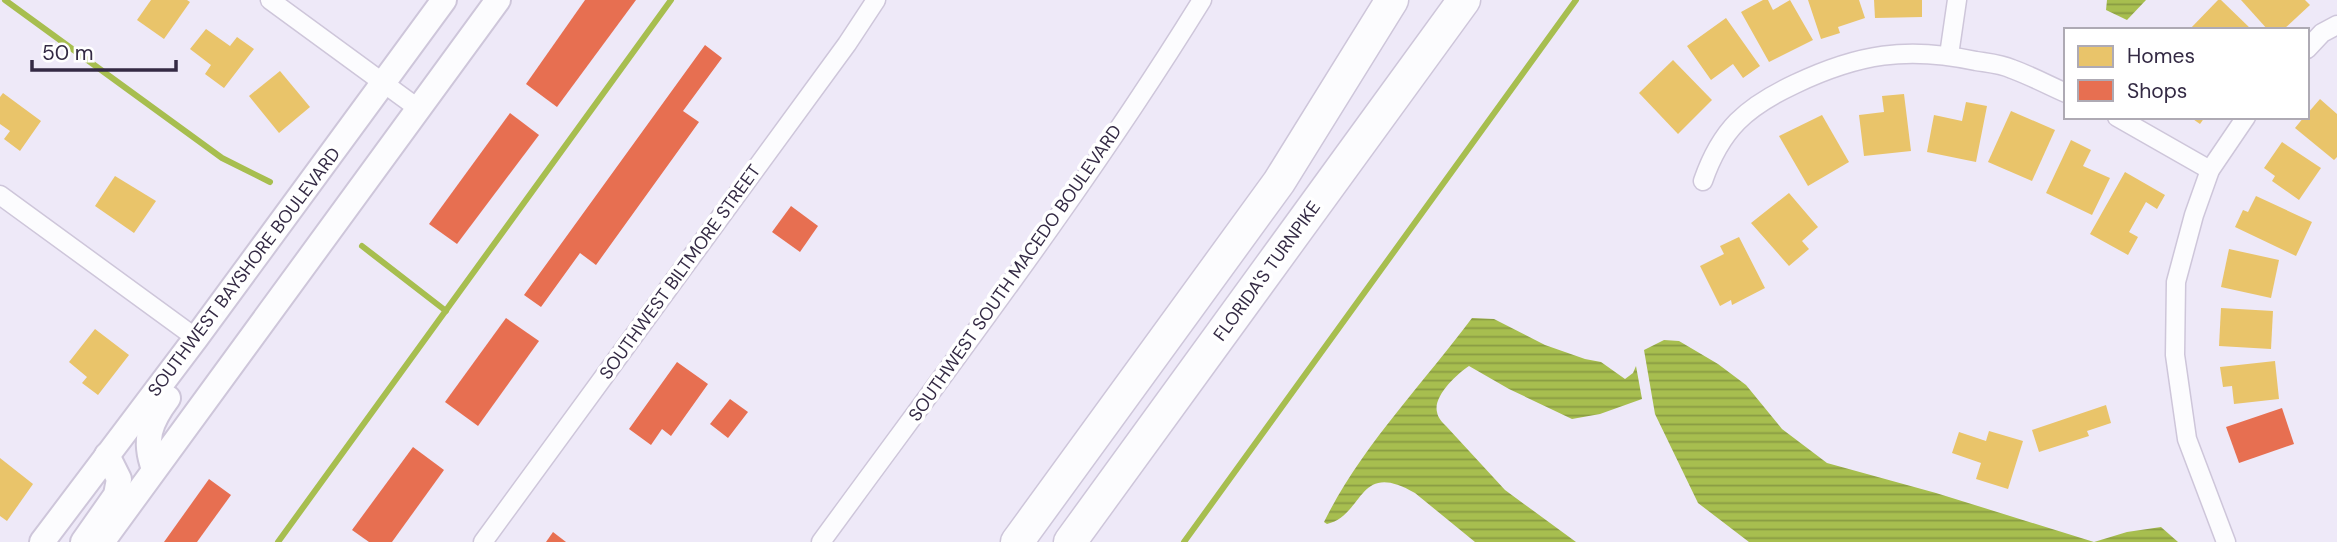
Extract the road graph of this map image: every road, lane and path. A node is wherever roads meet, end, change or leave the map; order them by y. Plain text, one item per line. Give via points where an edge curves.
1 (270, 0) edge
2 (444, 0) edge
3 (498, 0) edge
4 (876, 0) edge
5 (1202, 0) edge
6 (1392, 0) edge
7 (1464, 0) edge
8 (1957, 0) edge
9 (2337, 24) edge
10 (2309, 47) edge
11 (1949, 55) junction
12 (383, 84) junction
13 (2064, 92) edge
14 (419, 109) junction
15 (2121, 119) edge
16 (2245, 119) edge
17 (2210, 170) junction
18 (1703, 181) dead end
19 (0, 195) edge
20 (223, 299) junction
21 (196, 338) junction
22 (107, 455) junction
23 (154, 468) junction
24 (42, 542) edge
25 (83, 542) edge
26 (102, 542) edge
27 (483, 542) edge
28 (821, 542) edge
29 (1017, 542) edge
30 (1070, 542) edge
31 (2226, 542) edge

1 - 12 street
2 - 12 main road, SOUTHWEST BAYSHORE BOULEVARD
3 - 14 main road
4 - 27 street, SOUTHWEST BILTMORE STREET
5 - 28 street, SOUTHWEST SOUTH MACEDO BOULEVARD via 1027,262
6 - 29 highway via 1279,182
7 - 30 highway, FLORIDA'S TURNPIKE
8 - 11 street
9 - 10 street
11 - 13 street via 2010,68
11 - 18 street via 1884,54 1830,68 1768,97 1720,140
12 - 14 street
12 - 20 main road, SOUTHWEST BAYSHORE BOULEVARD
14 - 23 main road
15 - 17 street
16 - 17 street
17 - 31 street via 2176,282 2175,355 2187,439
19 - 21 street
20 - 21 main road, SOUTHWEST BAYSHORE BOULEVARD
20 - 23 main road via 220,326 152,424 147,451
21 - 22 main road, SOUTHWEST BAYSHORE BOULEVARD
22 - 24 main road, SOUTHWEST BAYSHORE BOULEVARD
22 - 25 main road via 119,479 116,495
23 - 26 main road

